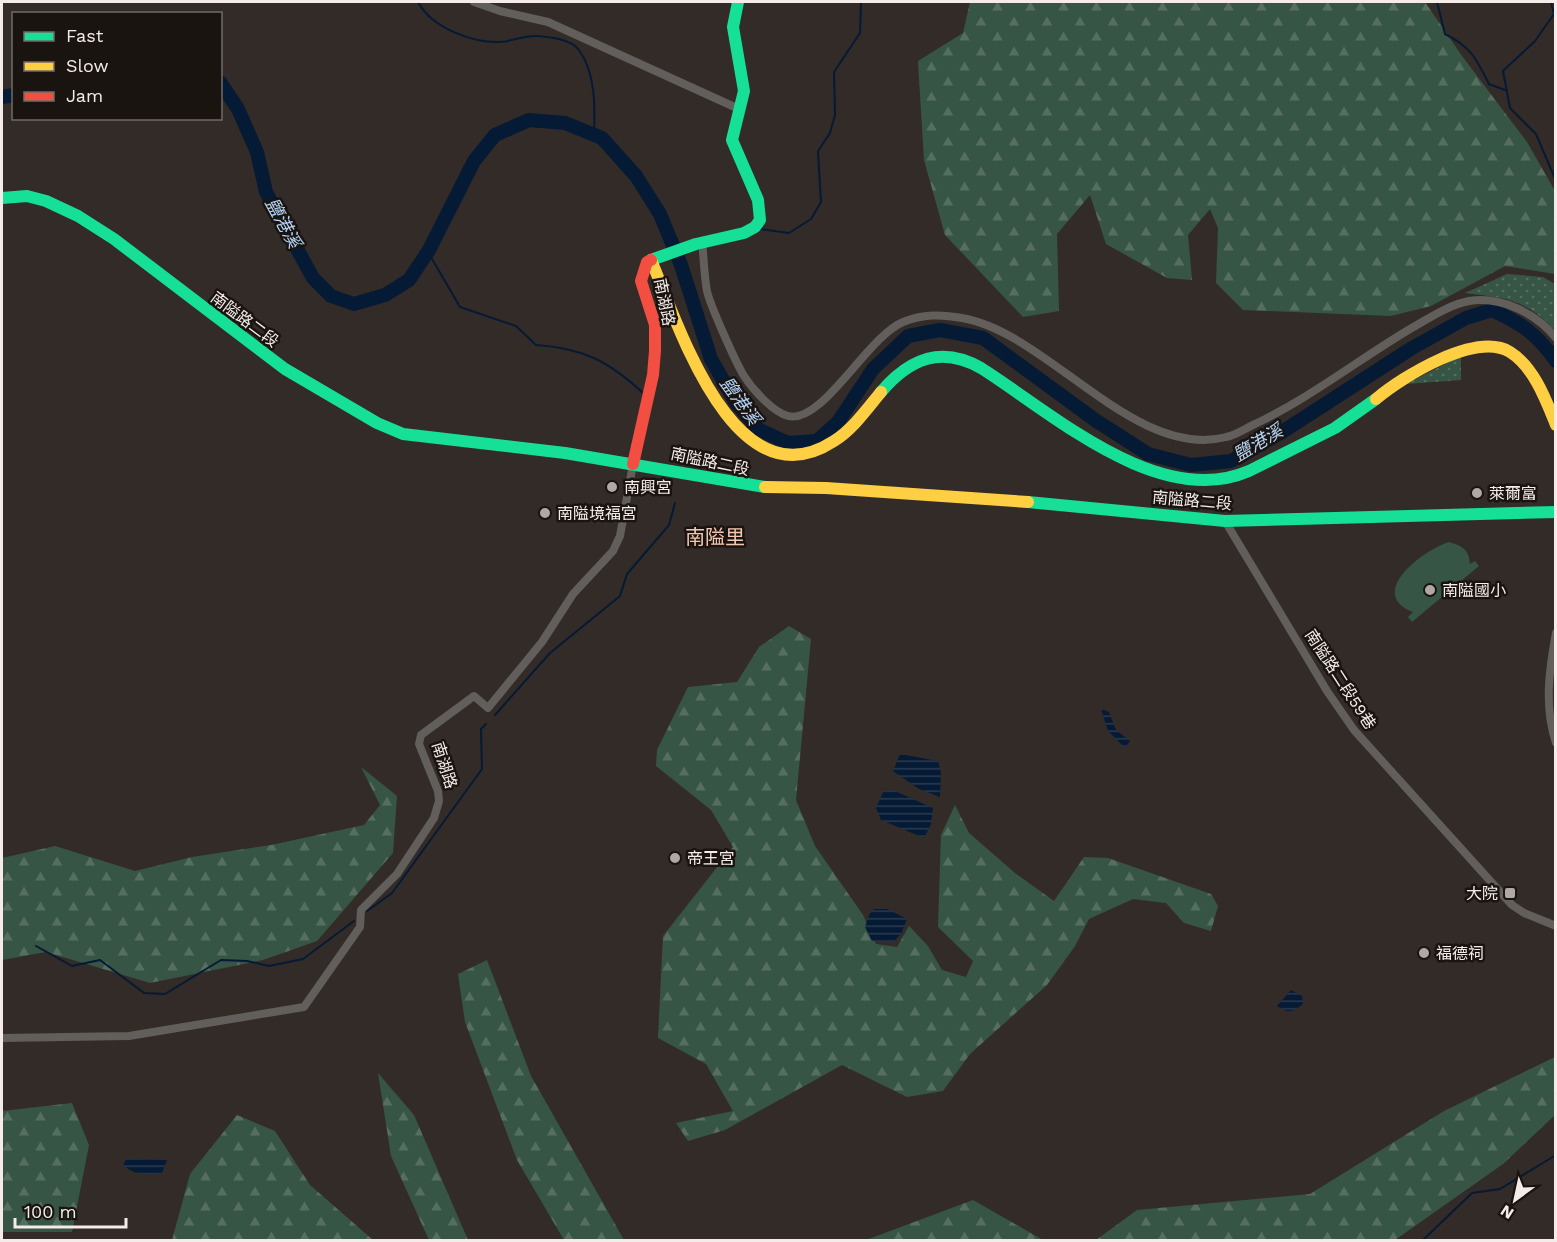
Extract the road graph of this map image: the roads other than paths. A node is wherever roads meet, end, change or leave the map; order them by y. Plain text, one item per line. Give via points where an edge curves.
1 (474, 2) edge
2 (738, 2) edge
3 (739, 109) junction
4 (2, 198) edge
5 (702, 242) junction
6 (651, 260) junction
7 (1556, 338) edge
8 (1556, 425) edge
9 (633, 464) junction
10 (1556, 512) edge
11 (1225, 521) junction
12 (1556, 633) edge
13 (1556, 743) edge
14 (1556, 926) edge
15 (2, 1038) edge

1 - 3 street via 548,22
2 - 3 street via 732,33 744,89
3 - 5 street via 732,128 733,145 759,203 760,220 747,232
4 - 9 street, 南隘路二段 via 27,196 78,216 285,369 377,423 404,434
5 - 6 street
5 - 7 street via 707,292 744,376 771,406 787,416 801,417 816,409 872,344 902,322 936,314 977,320 1022,343 1145,425 1192,440 1226,437 1281,412 1403,333 1439,312 1469,301 1501,301 1544,323
6 - 8 street via 708,387 725,414 747,437 781,454 801,456 821,451 842,437 904,369 922,357 937,355 955,356 982,368 1121,458 1155,472 1200,482 1238,476 1315,439 1358,415 1400,381 1480,346 1500,347 1524,364
6 - 9 street, 南湖路 via 641,281 655,325 653,367
9 - 11 street, 南隘路二段 via 753,487 1028,502
9 - 15 street, 南湖路 via 620,536 607,561 573,594 542,642 488,708 474,696 421,735 419,744 440,801 435,818 397,874 361,910 360,927 304,1007 129,1036
10 - 11 street, 南隘路二段
11 - 14 street, 南隘路二段59巷 via 1340,712 1512,905
12 - 13 street via 1548,689

